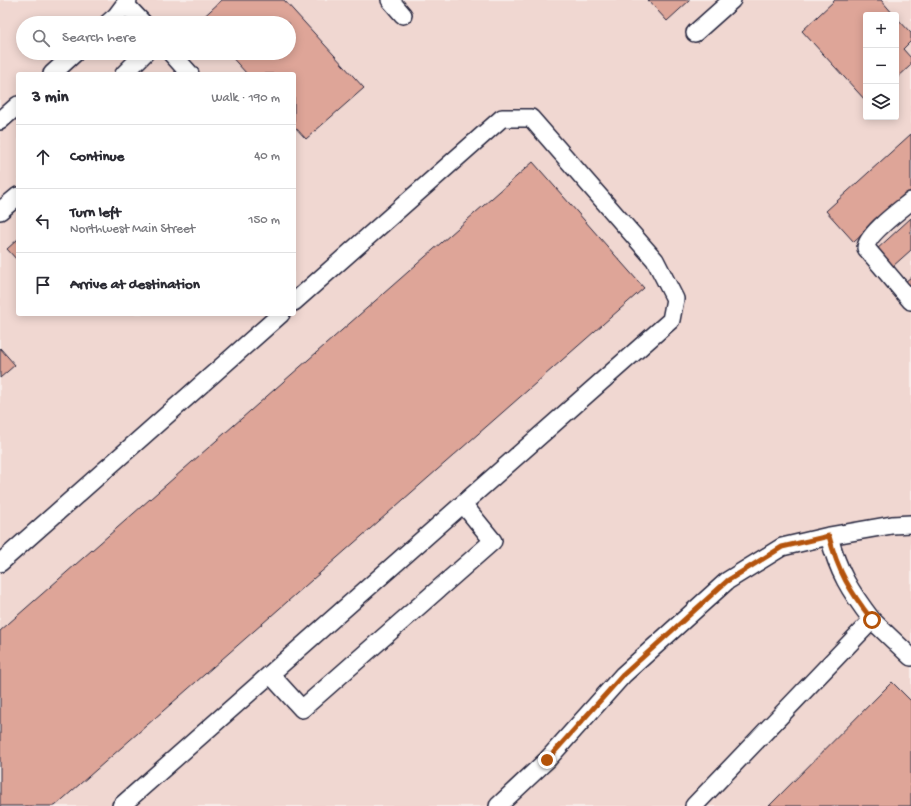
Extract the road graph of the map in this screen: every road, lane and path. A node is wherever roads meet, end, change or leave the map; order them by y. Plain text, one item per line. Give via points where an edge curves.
1 (390, 0) edge
2 (732, 0) edge
3 (126, 2) edge
4 (403, 15) dead end
5 (114, 16) edge
6 (137, 16) edge
7 (695, 33) dead end
8 (67, 60) edge
9 (139, 60) edge
10 (177, 60) edge
11 (54, 72) edge
12 (126, 72) edge
13 (188, 72) edge
14 (16, 107) edge
15 (0, 121) edge
16 (16, 198) edge
17 (911, 200) edge
18 (0, 211) edge
19 (296, 300) edge
20 (911, 301) edge
21 (279, 316) edge
22 (462, 504) junction
23 (911, 524) edge
24 (829, 536) junction
25 (0, 563) edge
26 (872, 620) junction
27 (911, 657) edge
28 (270, 674) junction
29 (121, 806) edge
30 (498, 806) edge
31 (694, 806) edge

1 - 4 street
2 - 7 street
3 - 5 street
3 - 6 street
8 - 11 street
9 - 12 street
10 - 13 street
14 - 15 street
16 - 18 street
17 - 20 street via 872,235 866,242 866,248
19 - 22 street via 502,118 531,118 655,260 675,299 671,320
21 - 25 street
22 - 28 street
22 - 28 street via 493,541 302,709
23 - 24 street via 892,524
24 - 26 street via 840,573
24 - 30 street via 782,547 727,581 623,675 547,760
26 - 27 street
26 - 31 street
28 - 29 street

